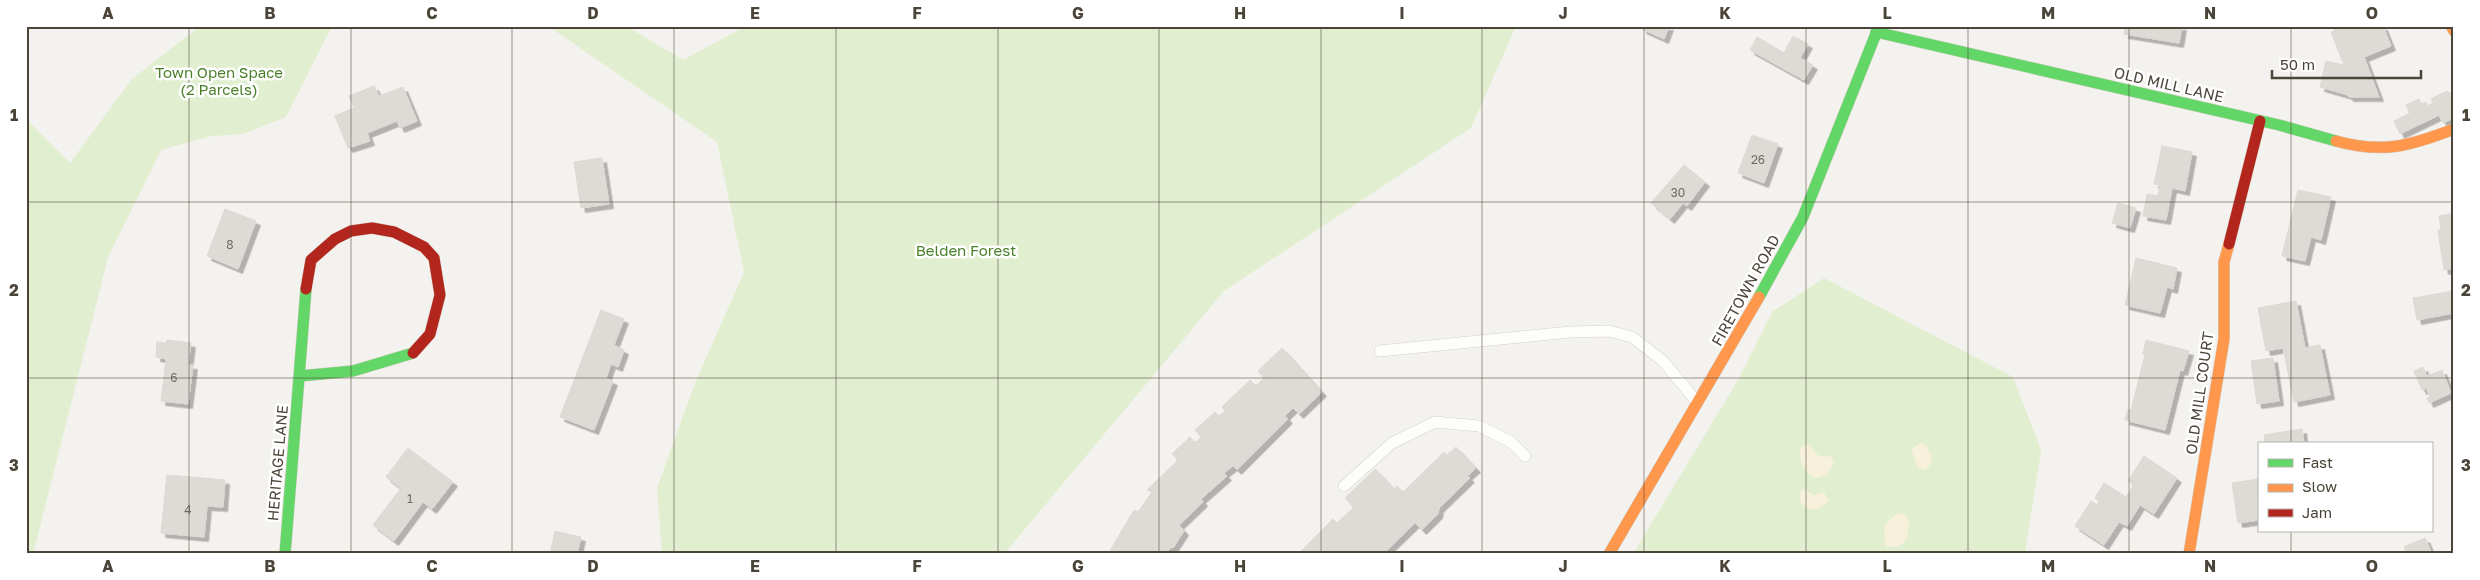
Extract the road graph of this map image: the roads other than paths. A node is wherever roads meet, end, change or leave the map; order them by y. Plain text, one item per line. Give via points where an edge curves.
1 (2451, 26) edge
2 (1878, 29) edge
3 (2454, 32) edge
4 (2260, 121) junction
5 (2454, 129) edge
6 (1380, 351) dead end
7 (300, 376) junction
8 (1698, 403) junction
9 (1525, 456) dead end
10 (1344, 486) dead end
11 (285, 554) edge
12 (1609, 554) edge
13 (2189, 554) edge

1 - 3 street
2 - 4 street, OLD MILL LANE
2 - 8 street, FIRETOWN ROAD via 1803,217
4 - 5 street, OLD MILL LANE via 2354,146 2386,149
4 - 13 street, OLD MILL COURT via 2224,262 2224,339
6 - 8 lane via 1609,331 1632,338 1663,362
7 - 7 street, HERITAGE LANE via 311,260 343,235 372,228 394,232 424,247 434,258 440,295 430,334 415,352 353,371
7 - 11 street, HERITAGE LANE
8 - 12 street, FIRETOWN ROAD
9 - 10 lane via 1512,442 1479,426 1435,422 1392,443

